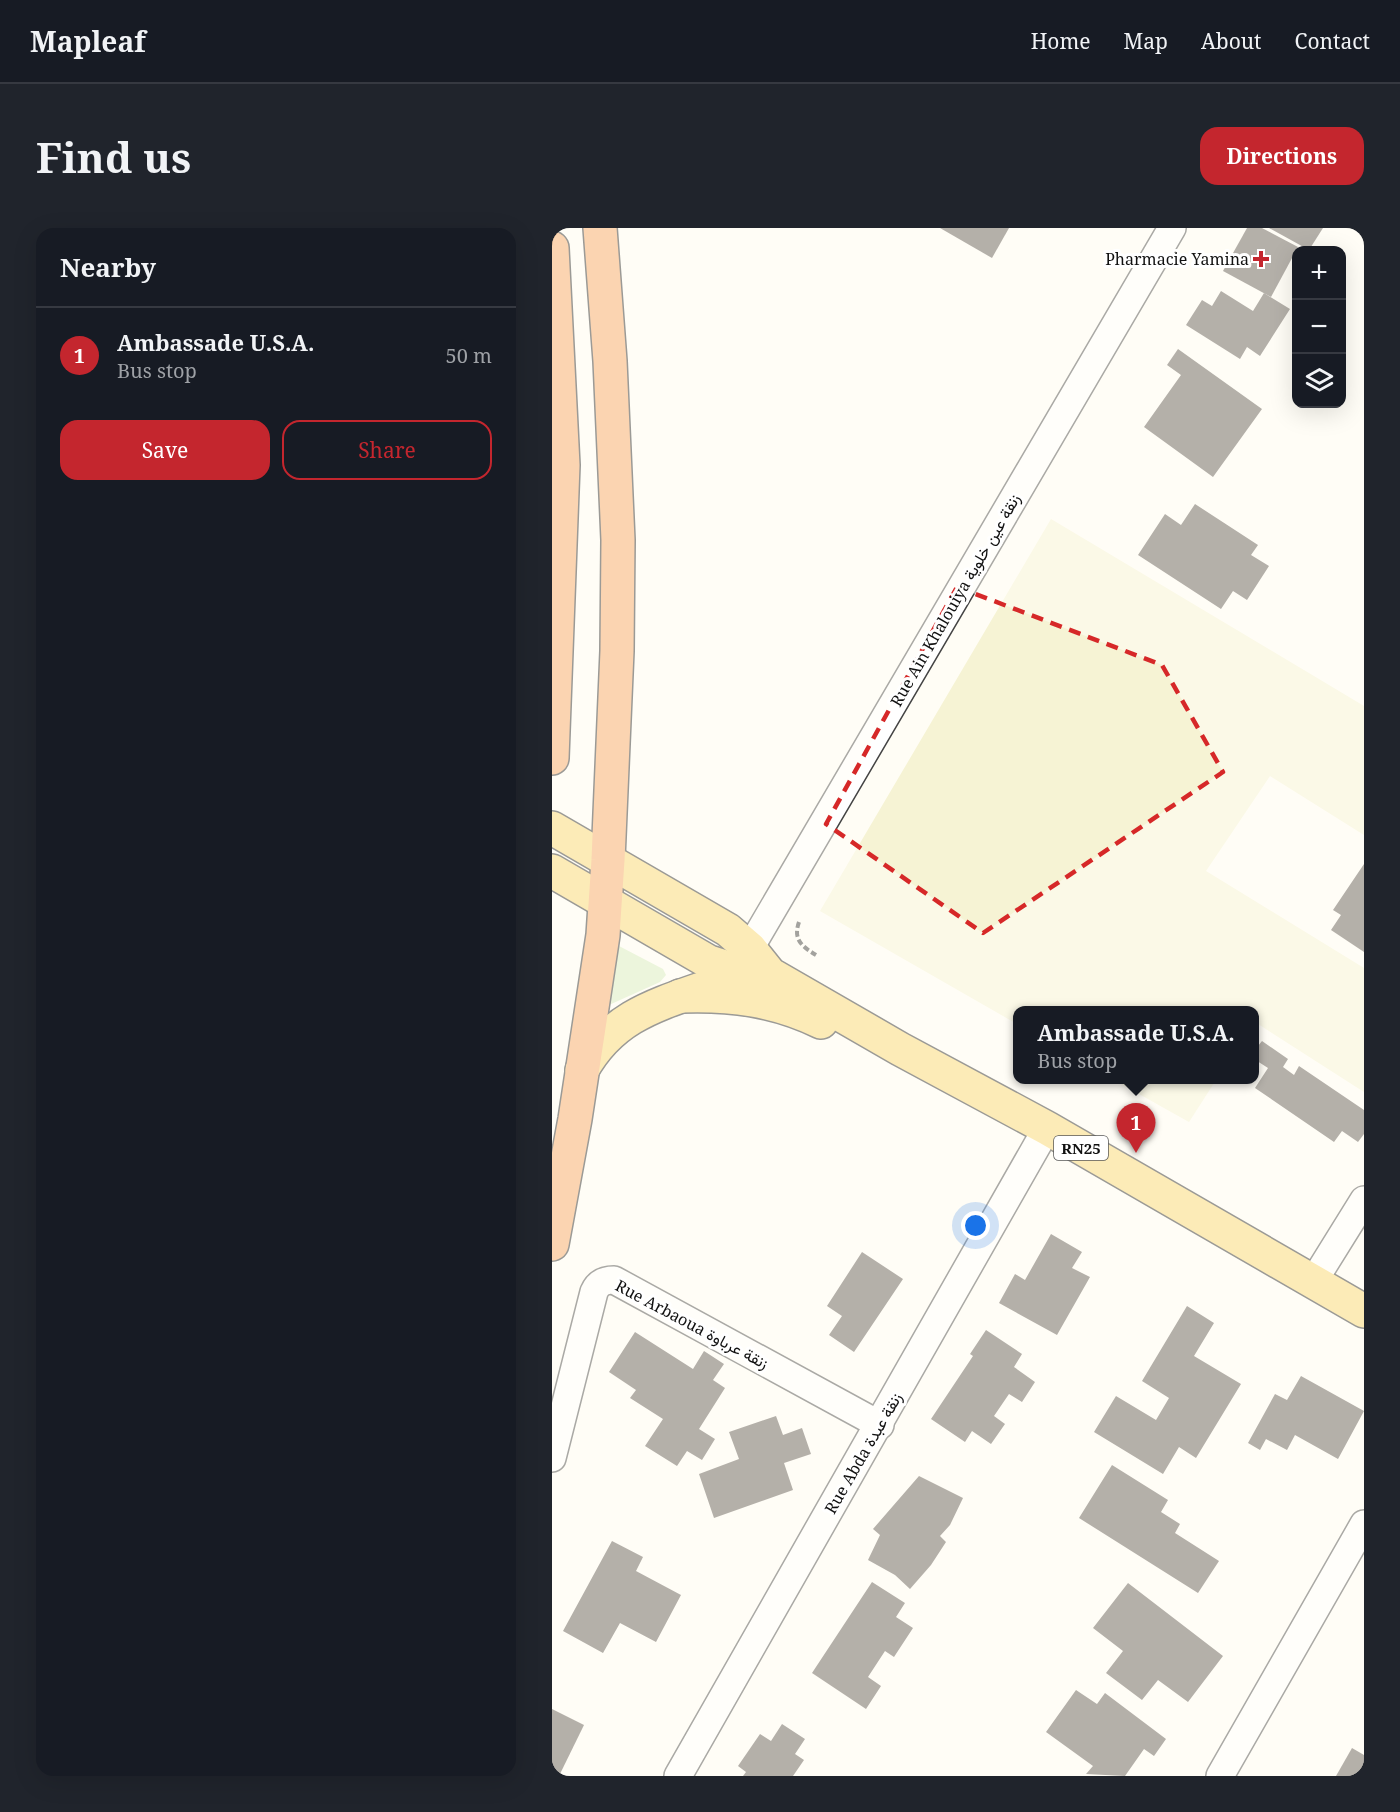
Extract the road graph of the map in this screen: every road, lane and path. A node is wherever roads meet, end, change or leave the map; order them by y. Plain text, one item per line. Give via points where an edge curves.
1 (600, 228) edge
2 (1172, 228) edge
3 (552, 248) edge
4 (552, 758) edge
5 (552, 828) edge
6 (596, 853) junction
7 (564, 878) edge
8 (605, 902) junction
9 (799, 922) dead end
10 (816, 955) dead end
11 (743, 960) junction
12 (680, 996) junction
13 (900, 1049) junction
14 (582, 1070) junction
15 (1047, 1128) junction
16 (1364, 1200) edge
17 (552, 1244) edge
18 (1313, 1282) junction
19 (1364, 1311) edge
20 (880, 1425) junction
21 (552, 1458) edge
22 (1364, 1524) edge
23 (678, 1776) edge
24 (1220, 1776) edge

1 - 6 highway via 618,540 617,651
2 - 11 street, Rue Ain Khalouiya زنقة عين خلوية
3 - 4 highway via 563,465
5 - 6 main road
6 - 8 highway
6 - 11 main road via 716,922
7 - 8 main road, RN25
8 - 11 main road, RN25 via 697,955
8 - 14 highway
9 - 10 path via 796,937
11 - 12 main road via 721,981
11 - 13 main road, RN25
12 - 13 main road via 717,995 786,1007 868,1045
12 - 14 main road via 618,1025 597,1046
13 - 15 main road, RN25
14 - 17 highway
15 - 18 main road, RN25
15 - 20 street, Rue Abda زنقة عبدة
16 - 18 street
18 - 19 main road, RN25
20 - 21 street, Rue Arbaoua زنقة عرباوة via 614,1280 607,1280 594,1292
20 - 23 street, Rue Abda زنقة عبدة
22 - 24 street

